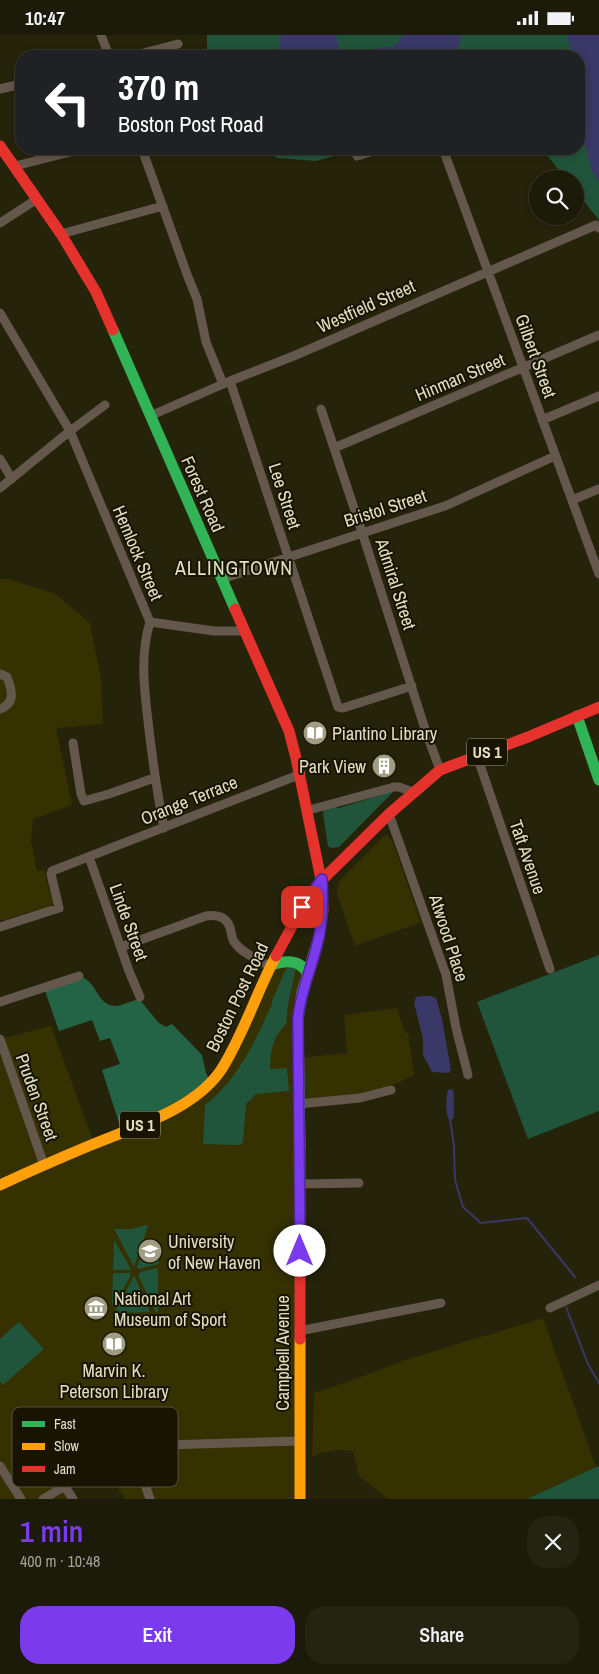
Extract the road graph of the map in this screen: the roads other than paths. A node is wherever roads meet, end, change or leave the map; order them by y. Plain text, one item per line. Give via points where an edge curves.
1 (101, 35) edge
2 (178, 44) dead end
3 (107, 50) edge
4 (155, 50) edge
5 (15, 85) edge
6 (0, 89) edge
7 (0, 146) edge
8 (58, 155) edge
9 (144, 155) edge
10 (360, 155) edge
11 (444, 155) edge
12 (357, 156) dead end
13 (14, 166) junction
14 (37, 199) junction
15 (163, 206) junction
16 (0, 223) edge
17 (597, 227) edge
18 (61, 234) junction
19 (487, 271) junction
20 (0, 313) edge
21 (599, 335) edge
22 (522, 367) junction
23 (226, 383) junction
24 (599, 396) edge
25 (105, 405) dead end
26 (321, 409) dead end
27 (150, 416) junction
28 (542, 419) junction
29 (70, 431) junction
30 (334, 448) junction
31 (555, 456) junction
32 (0, 459) edge
33 (12, 479) junction
34 (0, 488) edge
35 (599, 489) edge
36 (572, 501) junction
37 (362, 532) junction
38 (287, 556) junction
39 (599, 574) edge
40 (222, 579) junction
41 (150, 622) junction
42 (244, 631) junction
43 (0, 674) edge
44 (412, 686) junction
45 (599, 707) edge
46 (0, 709) edge
47 (576, 716) junction
48 (74, 743) dead end
49 (476, 756) junction
50 (440, 770) junction
51 (301, 774) junction
52 (154, 778) junction
53 (599, 780) edge
54 (413, 792) junction
55 (309, 810) junction
56 (389, 814) junction
57 (164, 828) junction
58 (89, 857) junction
59 (322, 879) junction
60 (0, 927) edge
61 (121, 947) junction
62 (271, 966) junction
63 (550, 969) dead end
64 (308, 975) junction
65 (79, 976) dead end
66 (140, 997) dead end
67 (0, 1002) edge
68 (0, 1039) edge
69 (468, 1075) dead end
70 (391, 1090) dead end
71 (298, 1104) junction
72 (44, 1165) junction
73 (358, 1183) dead end
74 (300, 1184) junction
75 (0, 1185) edge
76 (599, 1285) edge
77 (441, 1303) dead end
78 (550, 1308) dead end
79 (299, 1331) junction
80 (300, 1441) junction
81 (178, 1445) edge
82 (0, 1466) edge
83 (12, 1485) edge
84 (13, 1487) edge
85 (61, 1487) edge
86 (65, 1487) edge
87 (146, 1487) edge
88 (21, 1499) edge
89 (43, 1499) edge
90 (73, 1499) edge
91 (150, 1499) edge
92 (300, 1499) edge

1 - 3 street
2 - 4 street
5 - 6 street
7 - 13 main road, Forest Road
8 - 13 street
9 - 15 street, Lee Street
10 - 12 street
11 - 19 street, Gilbert Street
13 - 14 main road, Forest Road
14 - 16 street
14 - 18 main road, Forest Road
15 - 18 street
15 - 23 street, Lee Street via 197,299 206,343
17 - 19 street, Westfield Street
18 - 27 main road, Forest Road via 96,292
19 - 22 street, Gilbert Street
19 - 23 street, Westfield Street
20 - 29 street, Hemlock Street
21 - 22 street, Hinman Street
22 - 28 street, Gilbert Street
22 - 30 street, Hinman Street
23 - 27 street, Westfield Street
23 - 38 street, Lee Street
24 - 28 street
25 - 29 street
26 - 30 street, Admiral Street
27 - 40 main road, Forest Road
28 - 31 street, Gilbert Street
29 - 33 street
29 - 41 street, Hemlock Street
30 - 37 street, Admiral Street
31 - 36 street, Gilbert Street
31 - 37 street, Bristol Street via 445,506
32 - 33 street
33 - 34 street
35 - 36 street
36 - 39 street, Gilbert Street
37 - 38 street, Bristol Street
37 - 44 street, Admiral Street
38 - 40 street, Bristol Street
38 - 44 street, Lee Street via 338,707
40 - 42 main road, Forest Road
41 - 42 street via 214,631
41 - 52 street, Hemlock Street via 144,639 142,670
42 - 51 main road, Forest Road via 289,731
43 - 46 street via 8,677 12,689 7,706
44 - 50 street, Admiral Street
45 - 47 main road, Boston Post Road / US 1
47 - 49 main road, Boston Post Road / US 1
47 - 53 main road
48 - 52 street via 84,801
49 - 50 main road, Boston Post Road / US 1
49 - 63 street, Taft Avenue
50 - 54 main road, Boston Post Road / US 1
51 - 55 main road, Forest Road
51 - 57 street, Orange Terrace
52 - 57 street, Hemlock Street
54 - 55 street via 394,787
54 - 56 main road, Boston Post Road / US 1
55 - 59 main road, Forest Road
56 - 59 main road, Boston Post Road / US 1
56 - 69 street, Atwood Place via 446,975
57 - 58 street, Orange Terrace
58 - 60 street, Orange Terrace via 52,871 60,908
58 - 61 street, Linde Street
59 - 62 main road, Boston Post Road / US 1 via 298,914
59 - 64 main road, Campbell Avenue via 320,934
61 - 62 street via 206,916 217,916 228,922 239,948
61 - 66 street, Linde Street
62 - 64 main road via 293,961 303,966
62 - 72 main road, Boston Post Road / US 1 via 226,1062 202,1091 170,1112
64 - 71 main road, Campbell Avenue via 299,1012
65 - 67 street
68 - 72 street, Pruden Street
70 - 71 street
71 - 74 main road, Campbell Avenue
72 - 75 main road, Boston Post Road / US 1
73 - 74 street
74 - 79 main road, Campbell Avenue
76 - 78 street
77 - 79 street
79 - 80 main road, Campbell Avenue
80 - 81 street
80 - 92 main road, Campbell Avenue
82 - 83 street
84 - 88 street
85 - 89 street
86 - 90 street
87 - 91 street

